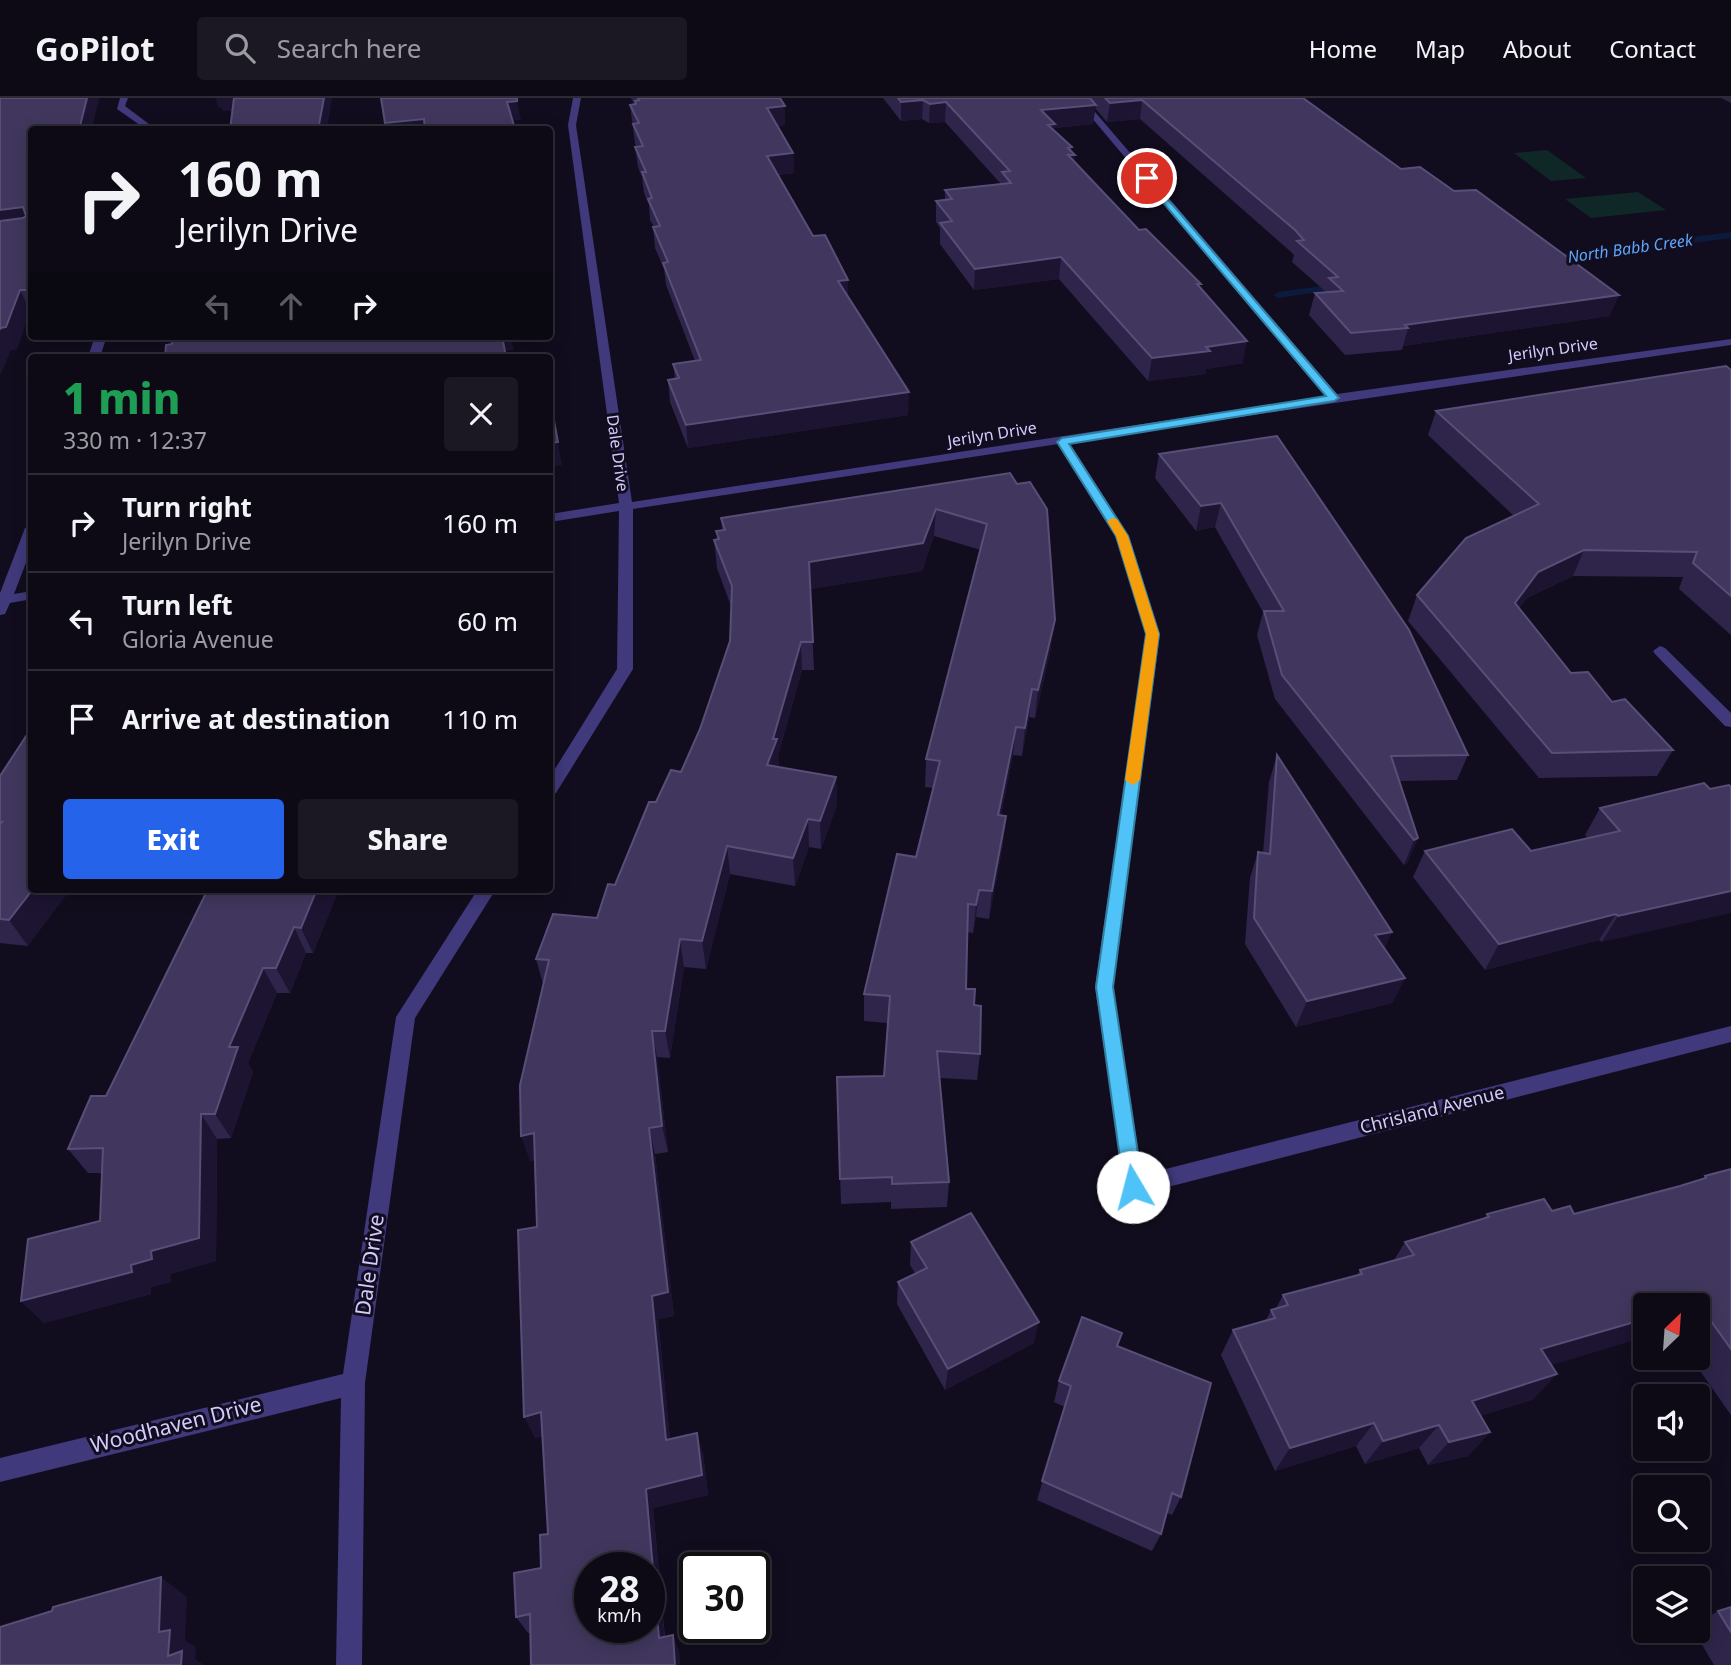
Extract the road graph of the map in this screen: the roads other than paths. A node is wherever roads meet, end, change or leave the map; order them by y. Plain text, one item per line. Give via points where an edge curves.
1 (124, 98) edge
2 (577, 98) edge
3 (1079, 98) edge
4 (147, 126) edge
5 (1724, 343) edge
6 (1731, 353) edge
7 (1334, 398) junction
8 (1062, 442) junction
9 (626, 507) junction
10 (553, 518) edge
11 (28, 538) edge
12 (28, 596) edge
13 (2, 603) edge
14 (1660, 651) dead end
15 (1731, 722) edge
16 (553, 784) edge
17 (484, 893) edge
18 (1731, 1034) edge
19 (353, 1383) junction
20 (0, 1470) edge
21 (349, 1665) edge

1 - 4 street via 120,107
2 - 9 street, Dale Drive via 572,125
3 - 7 street
5 - 6 street
5 - 7 street, Jerilyn Drive
7 - 8 street, Jerilyn Drive
8 - 9 street, Jerilyn Drive
8 - 18 street, Chrisland Avenue via 1122,536 1153,634 1104,987 1133,1187
9 - 10 street, Jerilyn Drive
9 - 16 street, Dale Drive via 625,669
11 - 13 street
12 - 13 street
14 - 15 street
17 - 19 street, Dale Drive via 406,1017
19 - 20 street, Woodhaven Drive
19 - 21 street, Dale Drive

